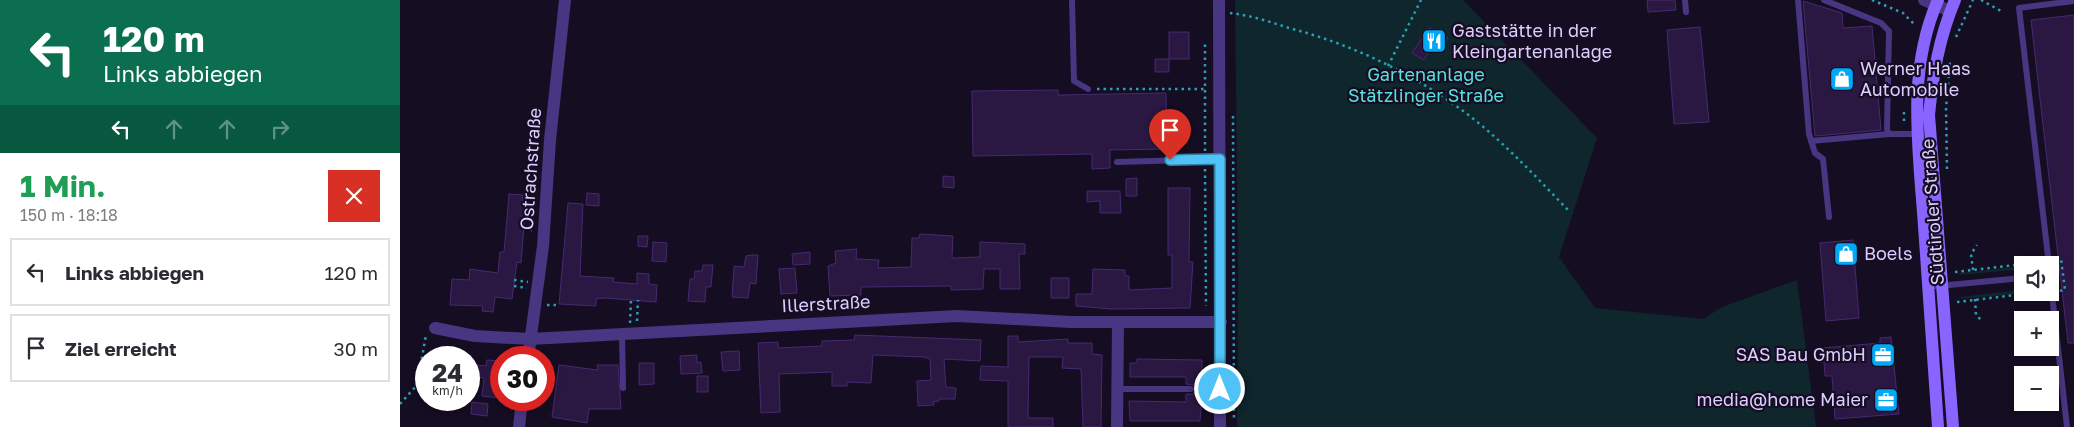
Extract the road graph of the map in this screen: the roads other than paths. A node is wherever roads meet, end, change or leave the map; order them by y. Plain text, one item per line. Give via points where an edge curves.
1 (565, 0) edge
2 (1072, 0) edge
3 (1685, 0) edge
4 (1798, 0) edge
5 (1824, 0) edge
6 (2074, 1) edge
7 (1932, 2) edge
8 (1219, 6) edge
9 (1953, 6) edge
10 (1686, 12) dead end
11 (1088, 89) road end
12 (1889, 134) junction
13 (1917, 134) junction
14 (1811, 141) junction
15 (1220, 159) junction
16 (1117, 162) dead end
17 (1829, 217) dead end
18 (2048, 256) edge
19 (2014, 279) edge
20 (1949, 286) junction
21 (1928, 287) junction
22 (2053, 301) edge
23 (1220, 322) junction
24 (1118, 323) junction
25 (435, 328) road end
26 (629, 334) junction
27 (530, 340) junction
28 (529, 346) edge
29 (623, 388) dead end
30 (1117, 389) junction
31 (1192, 389) dead end
32 (1202, 389) dead end
33 (1220, 389) junction
34 (521, 411) edge
35 (519, 427) edge
36 (1117, 427) edge
37 (1220, 427) edge
38 (1938, 427) edge
39 (1953, 427) edge
40 (2067, 427) edge

1 - 27 street, Ostrachstraße via 543,246
2 - 11 lane via 1074,81
3 - 10 lane
4 - 14 lane
5 - 12 lane via 1881,23 1889,31
6 - 18 lane via 2020,8
7 - 9 street
7 - 13 main road, Südtiroler Straße via 1920,64
8 - 15 street
9 - 20 main road, Südtiroler Straße via 1934,66 1930,115
12 - 13 lane
12 - 14 lane
13 - 21 main road, Südtiroler Straße
14 - 17 lane via 1823,159
15 - 16 lane
15 - 23 street
19 - 20 lane
20 - 21 lane
20 - 39 main road, Südtiroler Straße
21 - 38 main road, Südtiroler Straße
22 - 40 lane
23 - 24 street, Illerstraße
23 - 33 street
24 - 26 street, Illerstraße via 951,316
24 - 30 street
25 - 27 street, Illerstraße via 475,336
26 - 27 street, Illerstraße
26 - 29 lane
27 - 28 street, Ostrachstraße
30 - 31 lane
30 - 36 street
32 - 33 lane
33 - 37 street
34 - 35 street

